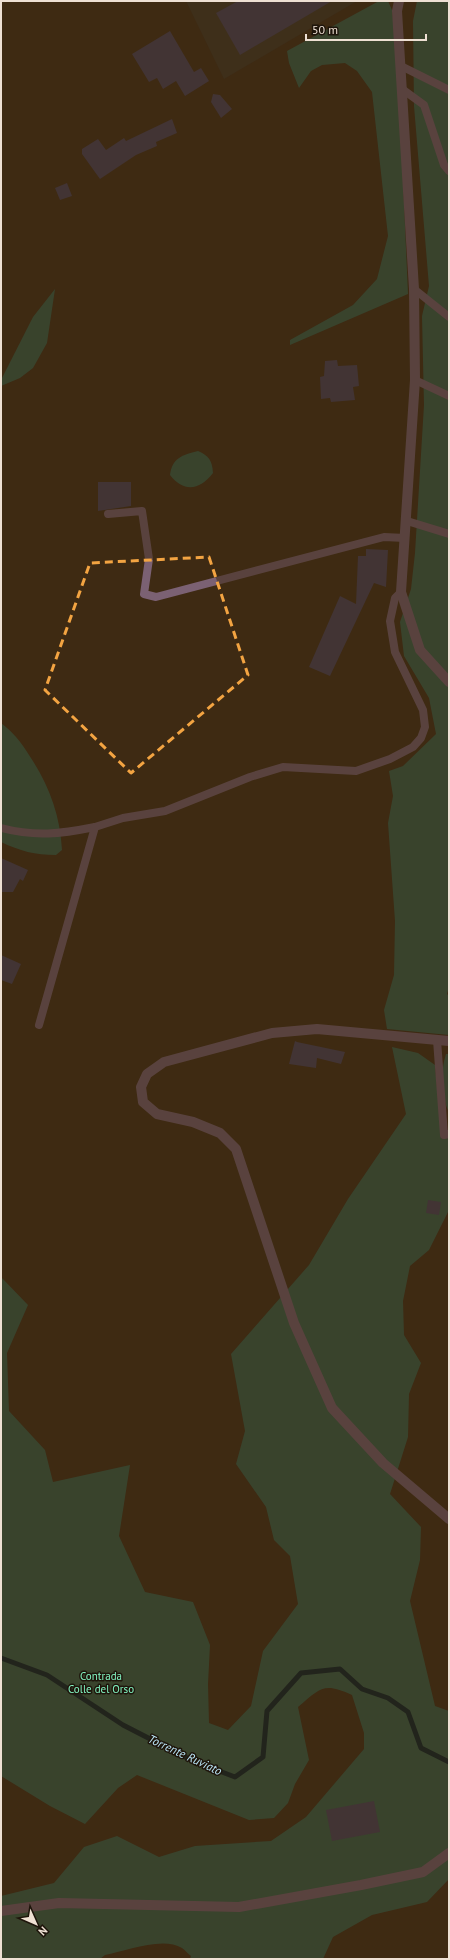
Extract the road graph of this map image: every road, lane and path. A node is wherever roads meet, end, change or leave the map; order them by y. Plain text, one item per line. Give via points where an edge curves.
1 (399, 1) edge
2 (401, 66) junction
3 (402, 88) junction
4 (449, 90) edge
5 (449, 171) edge
6 (414, 289) junction
7 (449, 317) edge
8 (415, 380) junction
9 (449, 396) edge
10 (108, 514) dead end
11 (407, 521) junction
12 (449, 534) edge
13 (406, 538) junction
14 (401, 592) junction
15 (449, 682) edge
16 (95, 827) junction
17 (1, 828) edge
18 (39, 1025) dead end
19 (437, 1040) junction
20 (449, 1041) edge
21 (449, 1134) edge
22 (449, 1519) edge
23 (449, 1853) edge
24 (1, 1911) edge

1 - 2 street via 397,11
2 - 3 street
2 - 4 lane
3 - 5 lane via 424,105 444,165
3 - 6 street
6 - 7 lane
6 - 8 street
8 - 9 lane
8 - 11 street
10 - 13 lane via 142,511 149,559 144,594 156,598 384,537
11 - 12 lane
11 - 13 street
13 - 14 street
14 - 15 street via 420,650
14 - 16 lane via 395,598 390,622 395,652 423,710 425,727 421,738 413,747 390,759 356,771 283,767 250,777 165,812 123,818
16 - 17 lane via 59,834 20,833
16 - 18 lane
19 - 20 street
19 - 21 lane via 444,1135
19 - 22 street via 317,1029 272,1033 164,1062 147,1074 141,1087 143,1102 157,1114 193,1122 220,1133 236,1149 294,1324 332,1408 383,1463
23 - 24 street via 423,1872 239,1907 59,1903

